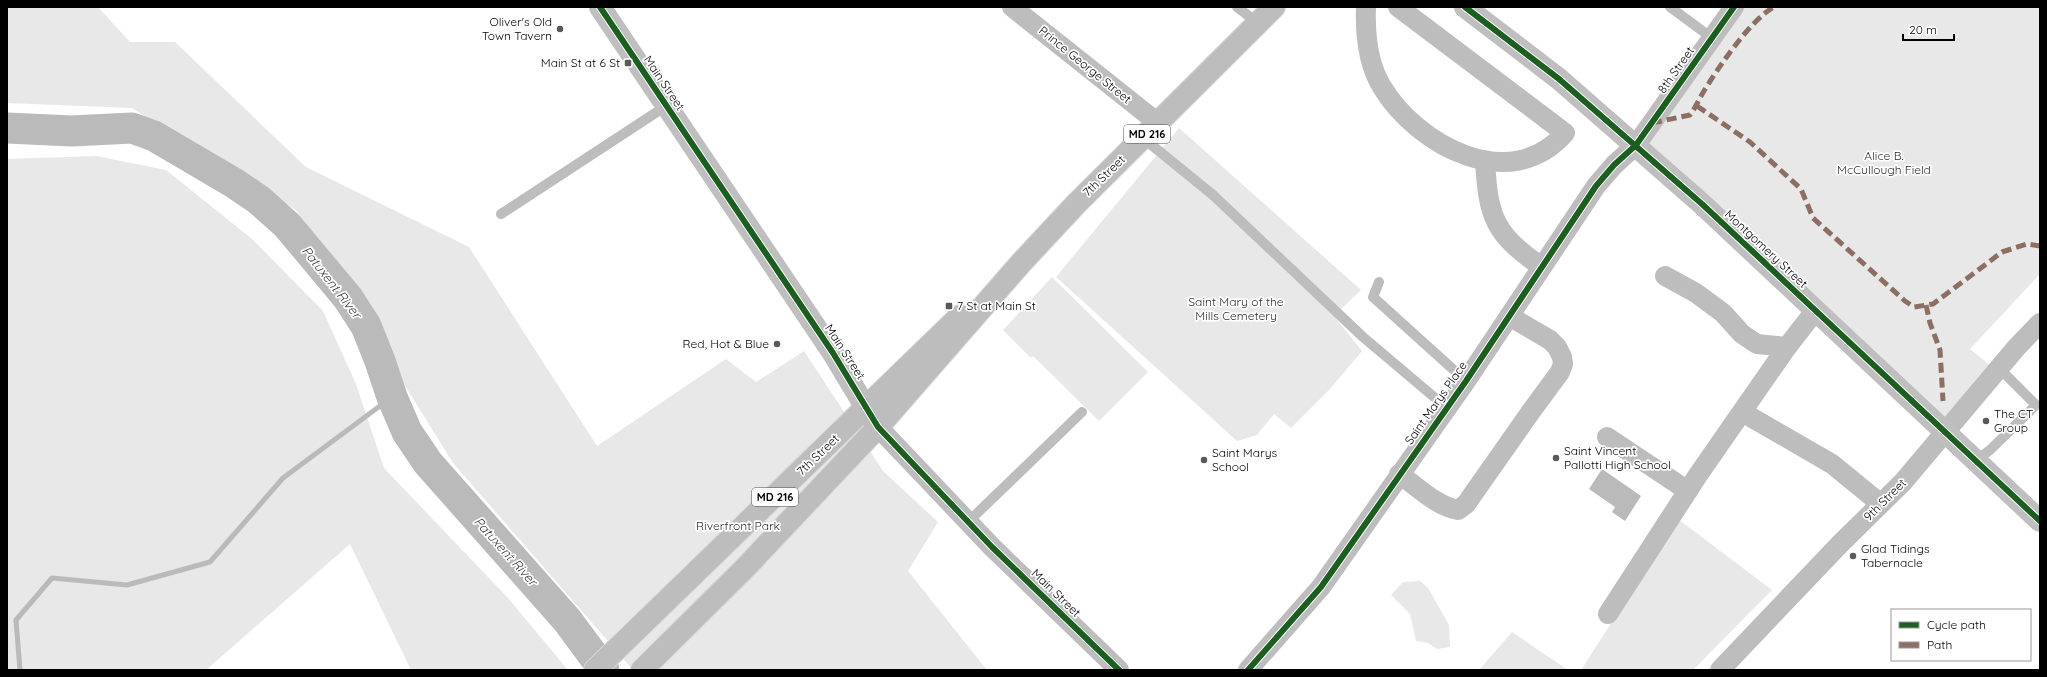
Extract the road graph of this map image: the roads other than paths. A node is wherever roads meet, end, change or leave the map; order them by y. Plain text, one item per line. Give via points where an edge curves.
1 (600, 7) edge
2 (1012, 7) edge
3 (1237, 7) edge
4 (1274, 7) edge
5 (1366, 7) edge
6 (1398, 7) edge
7 (1465, 7) edge
8 (1670, 7) edge
9 (1734, 7) edge
10 (1258, 23) junction
11 (1712, 38) junction
12 (666, 106) junction
13 (1158, 123) junction
14 (1143, 138) junction
15 (1636, 145) junction
16 (1485, 160) junction
17 (502, 214) dead end
18 (1021, 263) junction
19 (1542, 267) junction
20 (1665, 276) dead end
21 (1380, 282) dead end
22 (1815, 311) junction
23 (1509, 316) junction
24 (2040, 323) edge
25 (1787, 347) junction
26 (1999, 368) junction
27 (1466, 381) junction
28 (866, 408) junction
29 (1447, 408) junction
30 (1082, 412) dead end
31 (1742, 412) junction
32 (878, 428) junction
33 (1944, 433) junction
34 (1607, 437) dead end
35 (1975, 461) junction
36 (1400, 474) junction
37 (1688, 490) junction
38 (1881, 504) junction
39 (2040, 521) edge
40 (968, 522) junction
41 (1608, 614) dead end
42 (598, 668) edge
43 (1726, 668) edge
44 (642, 670) edge
45 (1119, 670) edge
46 (1248, 670) edge

1 - 12 street, Main Street
2 - 13 street, Prince George Street
3 - 10 lane
4 - 10 main road, 7th Street / MD 216
5 - 16 street via 1365,30 1372,62 1381,85 1397,109 1438,142 1460,154
6 - 16 street via 1565,133 1555,144 1528,159 1507,162
7 - 15 street, Montgomery Street via 1559,79
8 - 11 lane
9 - 11 street, 8th Street
10 - 13 main road, 7th Street / MD 216
11 - 15 street, 8th Street
12 - 17 lane
12 - 28 street, Main Street via 829,347
13 - 14 main road, 7th Street / MD 216
14 - 18 main road, 7th Street / MD 216
14 - 29 lane via 1213,194 1363,337
15 - 19 street, Saint Marys Place via 1596,186
15 - 22 street, Montgomery Street
16 - 19 street via 1487,190 1497,226 1518,251
18 - 28 main road, 7th Street / MD 216 via 948,327
18 - 32 main road, 7th Street / MD 216
19 - 23 street, Saint Marys Place
20 - 25 street via 1696,293 1757,344
21 - 27 lane via 1373,297
22 - 25 street
22 - 33 street, Montgomery Street
23 - 27 street, Saint Marys Place
23 - 36 street via 1557,346 1563,364 1560,372 1466,504 1458,510 1450,508
24 - 26 street, 9th Street
25 - 31 street
26 - 33 street, 9th Street
26 - 35 lane via 2036,405 1990,450
27 - 29 street, Saint Marys Place
28 - 32 street, Main Street
28 - 42 main road, 7th Street / MD 216
29 - 36 street, Saint Marys Place
30 - 40 lane
31 - 37 street
31 - 38 street via 1832,464
32 - 40 street, Main Street
32 - 44 main road, 7th Street / MD 216
33 - 35 street, Montgomery Street
33 - 38 street, 9th Street via 1924,460
34 - 37 street
35 - 39 street, Montgomery Street
36 - 46 street, Saint Marys Place via 1321,587
37 - 41 street
38 - 43 street, 9th Street
40 - 45 street, Main Street

